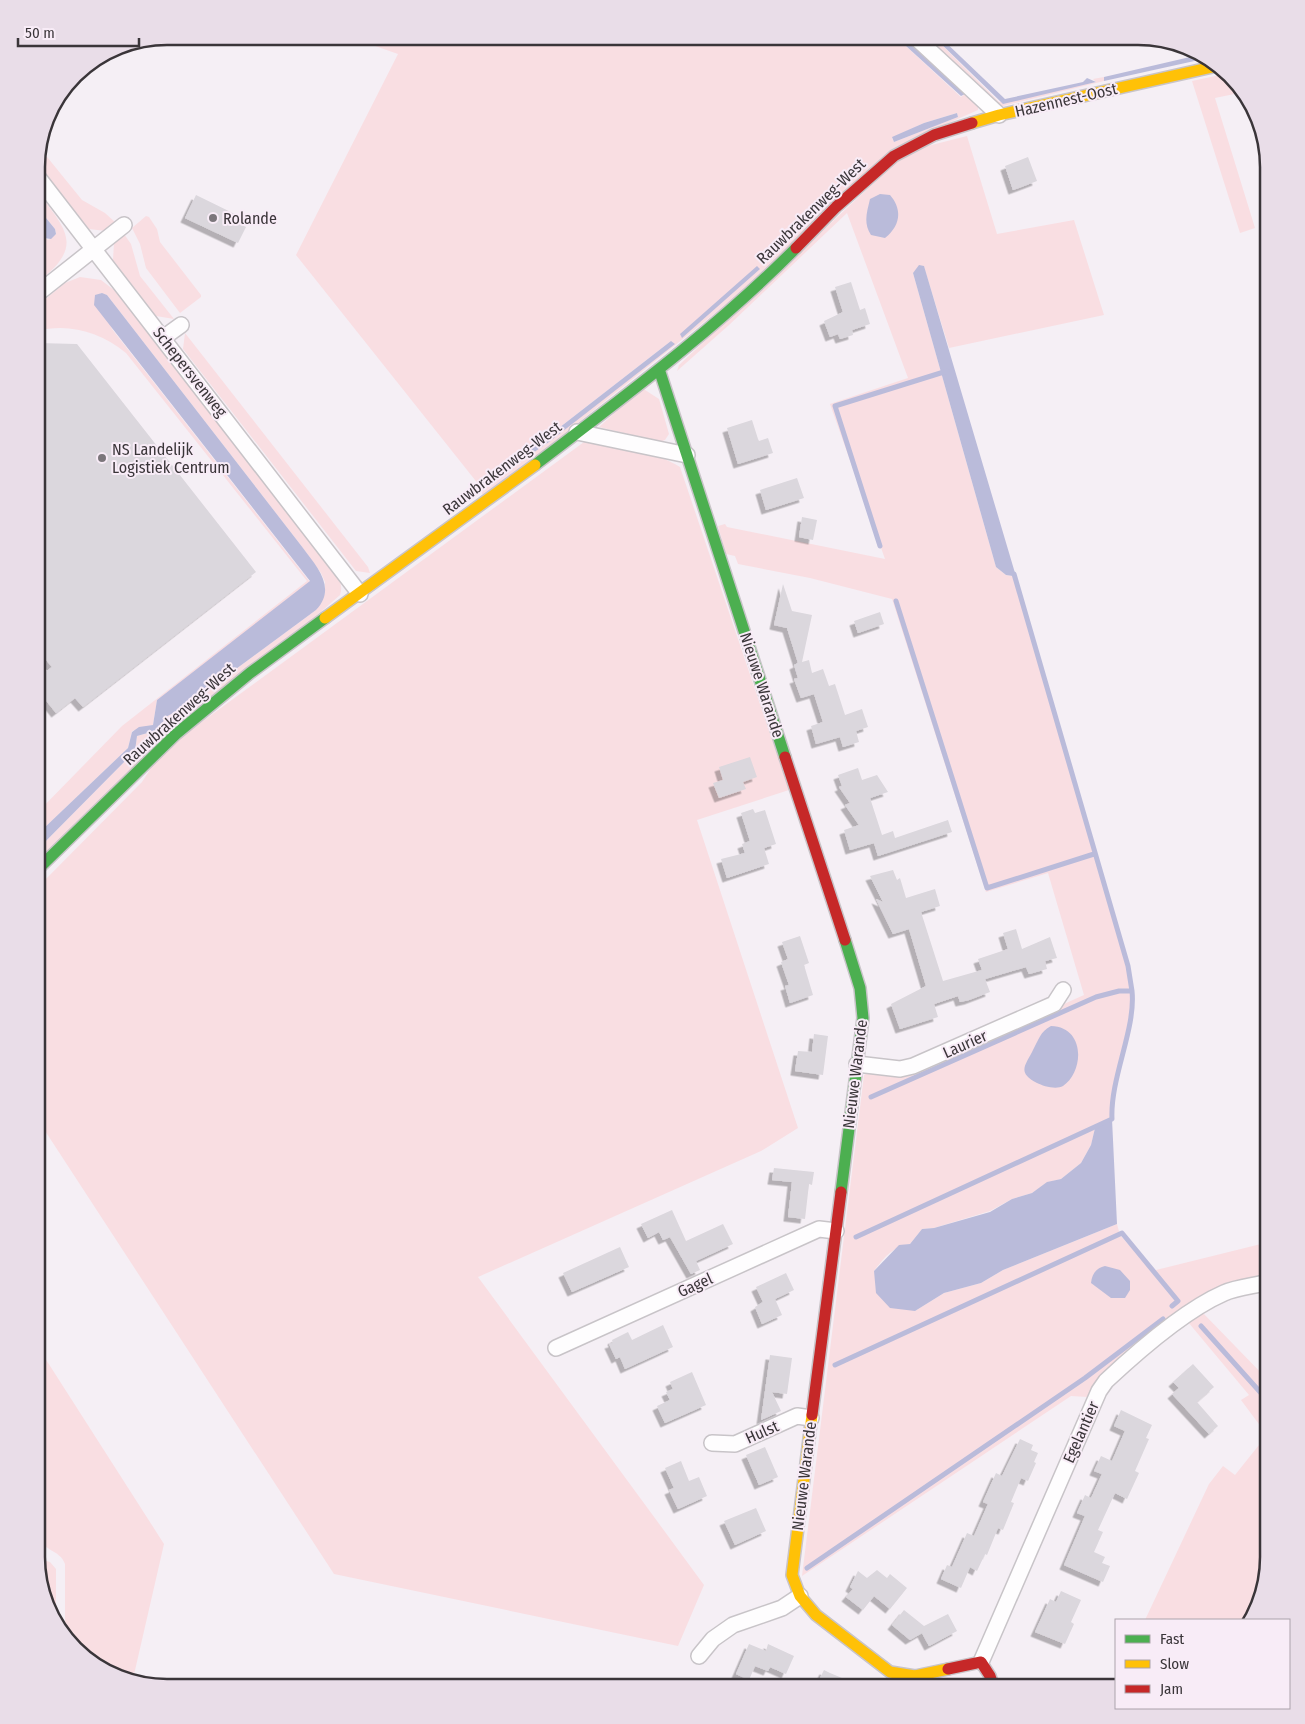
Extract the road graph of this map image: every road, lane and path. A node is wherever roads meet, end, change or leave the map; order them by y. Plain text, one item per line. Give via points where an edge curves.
1 (924, 45) edge
2 (1209, 68) edge
3 (999, 115) junction
4 (45, 187) edge
5 (124, 225) dead end
6 (94, 249) junction
7 (45, 287) edge
8 (181, 325) dead end
9 (163, 338) junction
10 (659, 369) junction
11 (577, 432) junction
12 (687, 454) junction
13 (360, 594) junction
14 (45, 862) edge
15 (1063, 990) dead end
16 (857, 1064) junction
17 (836, 1231) junction
18 (1260, 1284) edge
19 (556, 1348) dead end
20 (811, 1418) junction
21 (712, 1443) dead end
22 (800, 1596) junction
23 (699, 1656) dead end
24 (981, 1662) junction
25 (991, 1679) edge

1 - 3 street, Hazennest-Oost
2 - 3 street, Hazennest-Oost
3 - 10 street, Rauwbrakenweg-West via 934,135 894,156 836,207 770,274
4 - 6 street, Schepersvenweg
5 - 6 street
6 - 7 street
6 - 9 street, Schepersvenweg
8 - 9 street
9 - 13 street, Schepersvenweg
10 - 11 street, Rauwbrakenweg-West
10 - 12 street, Nieuwe Warande
11 - 12 street
11 - 13 street, Rauwbrakenweg-West
12 - 16 street, Nieuwe Warande via 860,988 862,1018
13 - 14 street, Rauwbrakenweg-West via 250,673 176,734
15 - 16 street, Laurier via 1054,1004 913,1066 900,1069
16 - 17 street, Nieuwe Warande
17 - 19 street, Gagel via 819,1229
17 - 20 street, Nieuwe Warande
18 - 24 street, Egelantier via 1225,1293 1204,1303 1106,1381
20 - 21 street, Hulst via 797,1416 734,1444
20 - 22 street, Nieuwe Warande via 792,1575
22 - 23 street via 782,1608 733,1625
22 - 24 street, Nieuwe Warande via 816,1615 890,1672 919,1678 964,1663
24 - 25 street

